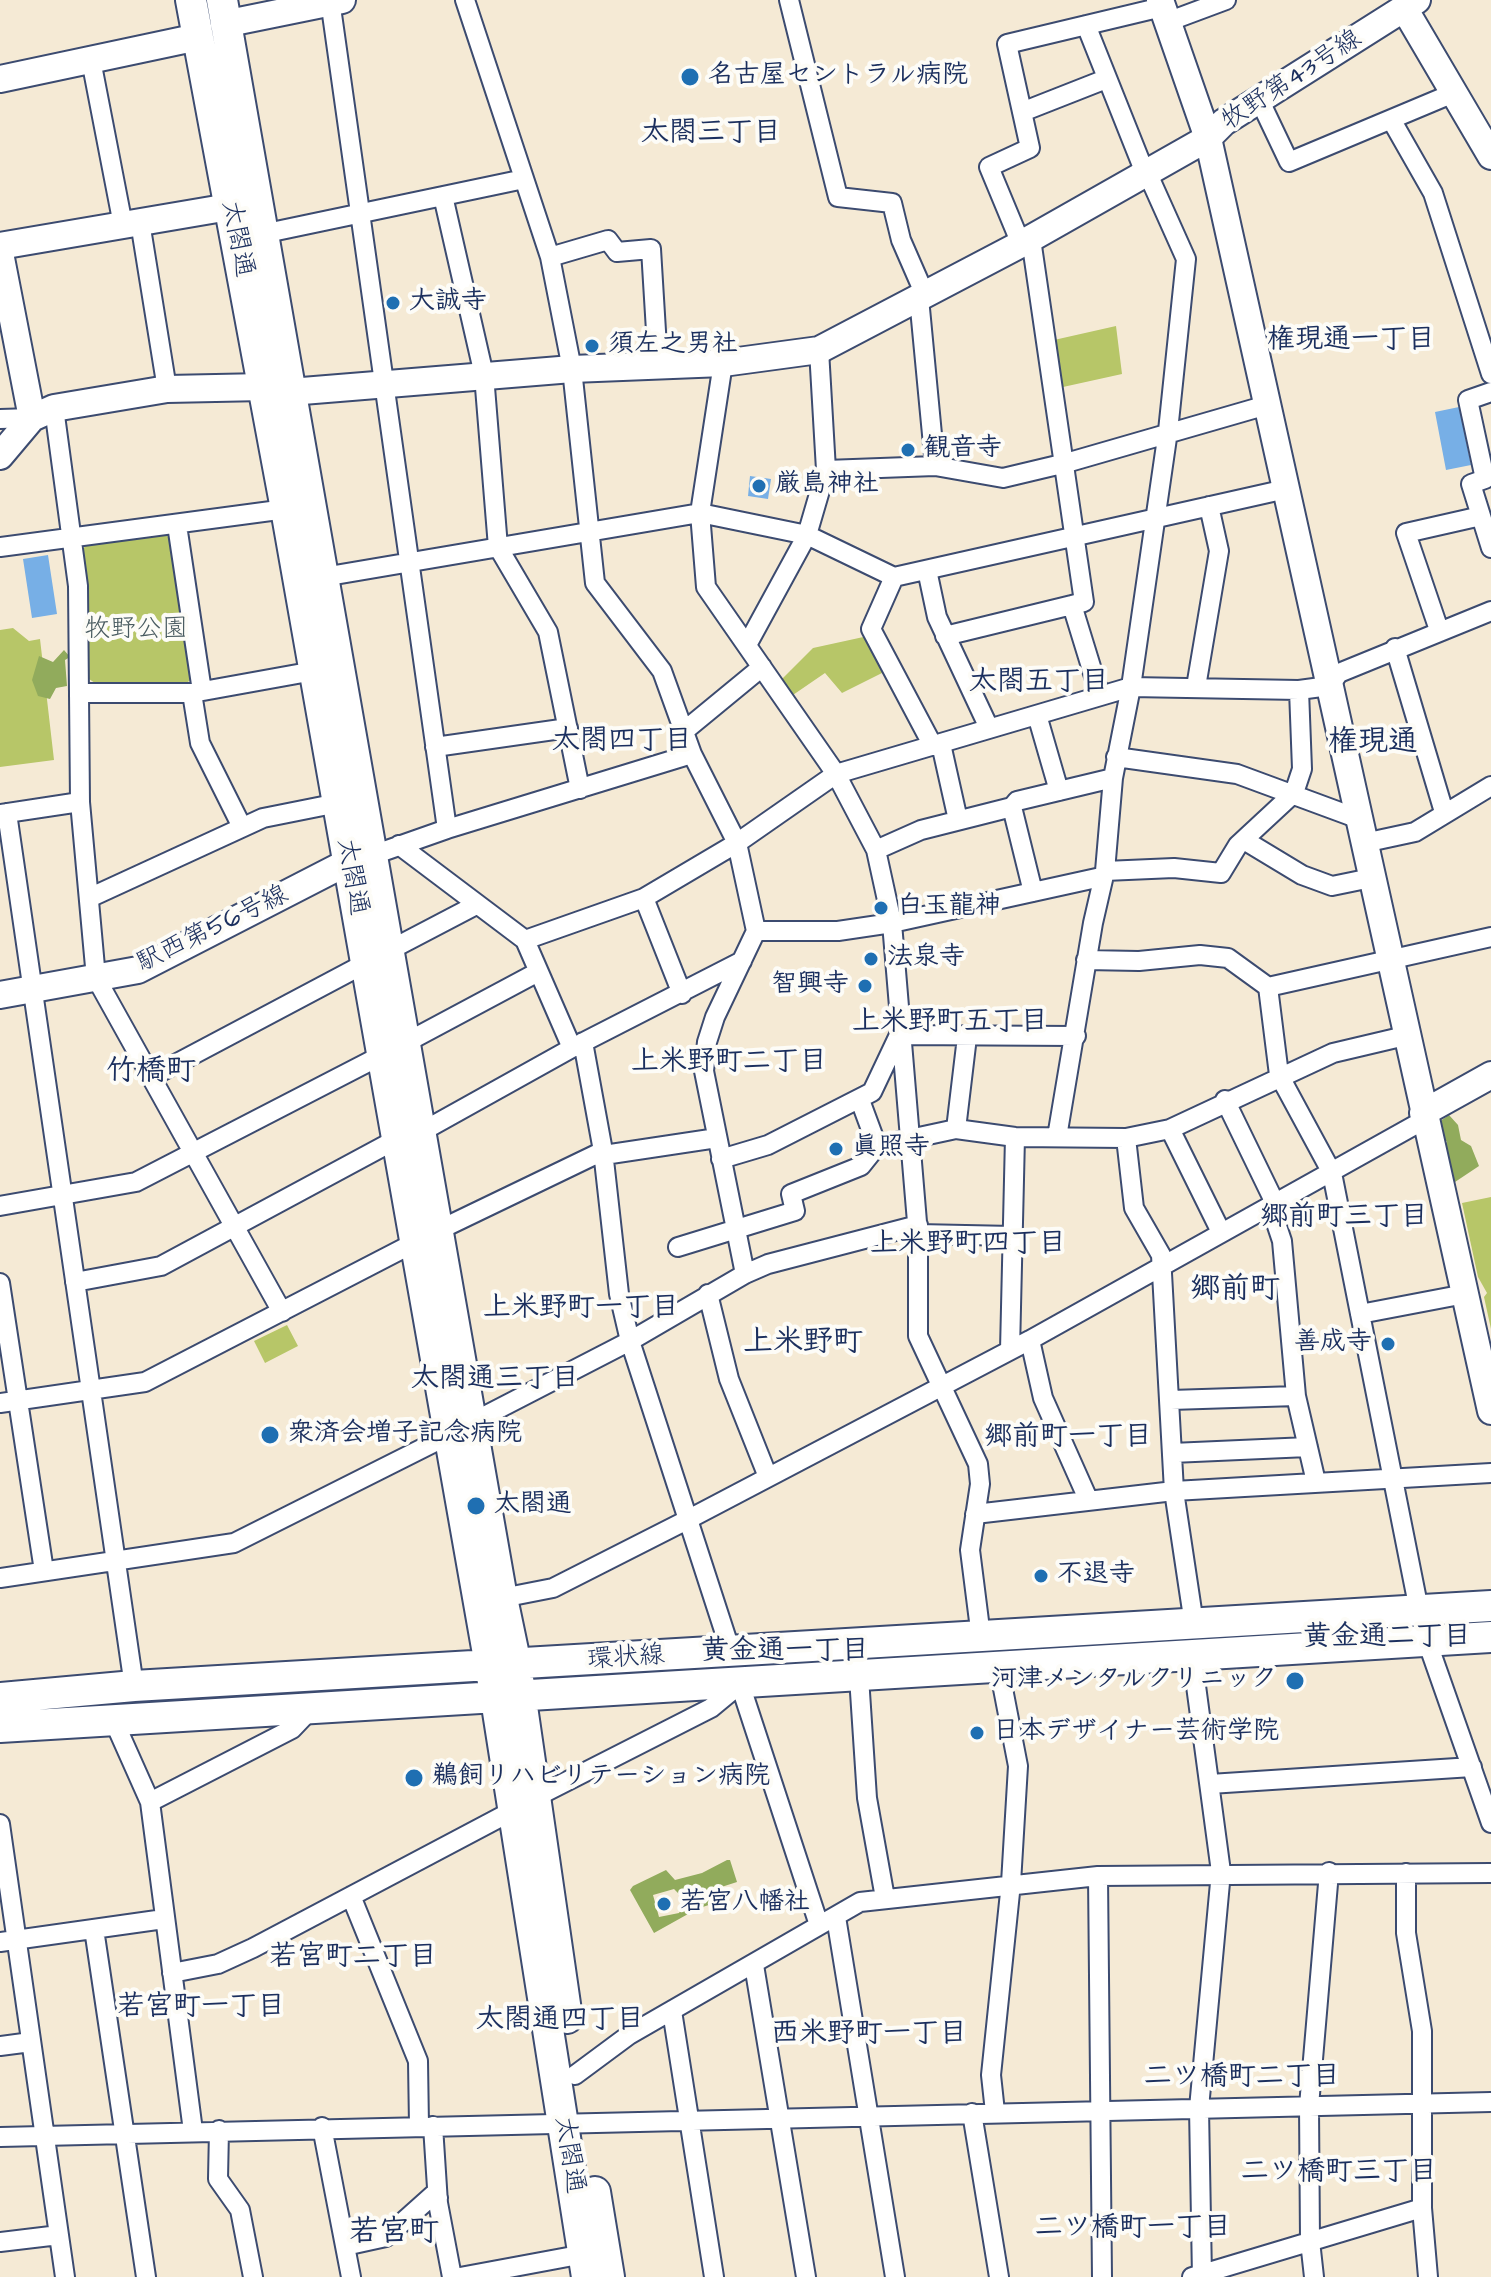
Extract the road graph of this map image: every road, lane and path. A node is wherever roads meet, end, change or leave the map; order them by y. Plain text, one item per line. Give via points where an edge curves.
1 (191, 0) edge
2 (465, 0) edge
3 (789, 0) edge
4 (1226, 0) edge
5 (334, 1) edge
6 (1407, 3) edge
7 (1163, 9) edge
8 (215, 20) edge
9 (1086, 25) junction
10 (91, 60) junction
11 (0, 79) edge
12 (1106, 79) junction
13 (1456, 92) junction
14 (1259, 99) junction
15 (1022, 112) junction
16 (1392, 121) junction
17 (1208, 138) junction
18 (1491, 156) edge
19 (1146, 173) junction
20 (524, 179) junction
21 (443, 196) junction
22 (229, 207) junction
23 (360, 213) junction
24 (132, 224) junction
25 (262, 234) junction
26 (1026, 242) junction
27 (0, 246) edge
28 (0, 253) edge
29 (550, 257) junction
30 (922, 297) junction
31 (819, 350) junction
32 (723, 363) junction
33 (658, 364) junction
34 (572, 369) junction
35 (1491, 374) edge
36 (484, 375) junction
37 (382, 383) junction
38 (167, 389) junction
39 (277, 389) junction
40 (1491, 392) edge
41 (1267, 405) junction
42 (43, 413) junction
43 (0, 419) edge
44 (1168, 431) junction
45 (0, 456) edge
46 (1066, 463) junction
47 (935, 466) junction
48 (826, 470) junction
49 (1286, 489) junction
50 (1209, 506) junction
51 (286, 509) junction
52 (700, 513) junction
53 (1481, 516) junction
54 (1153, 519) junction
55 (177, 525) junction
56 (589, 529) junction
57 (807, 535) junction
58 (1075, 537) junction
59 (73, 538) junction
60 (0, 547) edge
61 (498, 547) junction
62 (1491, 548) edge
63 (409, 562) junction
64 (927, 570) junction
65 (323, 577) junction
66 (894, 577) junction
67 (1072, 605) junction
68 (1491, 611) edge
69 (1439, 630) junction
70 (945, 636) junction
71 (747, 645) junction
72 (1395, 648) junction
73 (762, 667) junction
74 (314, 671) junction
75 (1329, 686) junction
76 (1131, 687) junction
77 (1196, 687) junction
78 (1299, 690) junction
79 (197, 692) junction
80 (80, 693) junction
81 (1100, 696) junction
82 (1037, 715) junction
83 (568, 728) junction
84 (989, 728) junction
85 (683, 732) junction
86 (937, 745) junction
87 (435, 747) junction
88 (692, 754) junction
89 (1116, 757) junction
90 (836, 774) junction
91 (1113, 778) junction
92 (580, 789) junction
93 (1059, 791) junction
94 (1489, 792) edge
95 (1294, 793) junction
96 (80, 802) junction
97 (338, 803) junction
98 (1012, 807) junction
99 (1444, 812) junction
100 (4, 813) edge
101 (958, 820) junction
102 (242, 827) junction
103 (447, 829) junction
104 (1362, 831) junction
105 (1244, 840) junction
106 (737, 843) junction
107 (876, 850) junction
108 (374, 854) junction
109 (1103, 874) junction
110 (1371, 878) junction
111 (1033, 892) junction
112 (89, 898) junction
113 (644, 898) junction
114 (476, 905) junction
115 (892, 923) junction
116 (756, 931) junction
117 (1491, 937) edge
118 (525, 940) junction
119 (378, 957) junction
120 (1086, 960) junction
121 (1389, 960) junction
122 (742, 961) junction
123 (538, 972) junction
124 (96, 978) junction
125 (1268, 987) junction
126 (32, 989) junction
127 (682, 994) junction
128 (0, 995) edge
129 (899, 1035) junction
130 (1076, 1036) junction
131 (1405, 1036) junction
132 (967, 1037) junction
133 (577, 1045) junction
134 (394, 1048) junction
135 (1279, 1075) junction
136 (1491, 1075) edge
137 (151, 1077) junction
138 (860, 1100) junction
139 (1225, 1100) junction
140 (1424, 1116) junction
141 (956, 1129) junction
142 (1170, 1129) junction
143 (410, 1135) junction
144 (1015, 1137) junction
145 (1057, 1137) junction
146 (717, 1138) junction
147 (910, 1138) junction
148 (1126, 1138) junction
149 (877, 1146) junction
150 (192, 1153) junction
151 (603, 1153) junction
152 (721, 1159) junction
153 (1332, 1173) junction
154 (63, 1195) junction
155 (1273, 1204) junction
156 (0, 1206) edge
157 (233, 1227) junction
158 (735, 1227) junction
159 (918, 1229) junction
160 (1221, 1232) junction
161 (427, 1236) junction
162 (1013, 1236) junction
163 (678, 1247) dead end
164 (1162, 1267) junction
165 (745, 1274) junction
166 (75, 1282) junction
167 (0, 1283) edge
168 (708, 1294) junction
169 (1465, 1294) junction
170 (282, 1312) junction
171 (1360, 1314) junction
172 (1030, 1340) junction
173 (630, 1341) junction
174 (1010, 1350) junction
175 (942, 1387) junction
176 (91, 1390) junction
177 (1296, 1396) junction
178 (1171, 1400) junction
179 (8, 1402) edge
180 (1491, 1411) edge
181 (461, 1429) junction
182 (1308, 1447) junction
183 (1172, 1453) junction
184 (1491, 1473) edge
185 (768, 1477) junction
186 (1392, 1477) junction
187 (1316, 1482) junction
188 (1174, 1491) junction
189 (1088, 1499) junction
190 (975, 1514) junction
191 (687, 1520) junction
192 (116, 1560) junction
193 (44, 1571) junction
194 (0, 1578) edge
195 (502, 1598) junction
196 (1491, 1606) edge
197 (1419, 1610) junction
198 (1194, 1624) junction
199 (981, 1637) junction
200 (1491, 1637) edge
201 (1427, 1641) junction
202 (731, 1652) junction
203 (1192, 1656) junction
204 (504, 1666) junction
205 (999, 1668) junction
206 (859, 1677) junction
207 (740, 1684) junction
208 (134, 1686) junction
209 (0, 1698) edge
210 (509, 1698) junction
211 (313, 1707) junction
212 (113, 1719) junction
213 (0, 1727) edge
214 (1472, 1767) junction
215 (1210, 1784) junction
216 (150, 1802) junction
217 (525, 1804) junction
218 (1491, 1823) edge
219 (0, 1824) edge
220 (1221, 1872) junction
221 (1329, 1872) junction
222 (1406, 1873) junction
223 (1491, 1873) edge
224 (1098, 1876) junction
225 (1011, 1883) junction
226 (351, 1896) junction
227 (885, 1898) junction
228 (164, 1919) junction
229 (828, 1921) junction
230 (94, 1929) junction
231 (8, 1941) edge
232 (754, 1965) junction
233 (172, 1973) junction
234 (672, 2011) junction
235 (31, 2042) junction
236 (0, 2046) edge
237 (575, 2075) junction
238 (1491, 2102) edge
239 (1422, 2103) junction
240 (1309, 2106) junction
241 (1199, 2108) junction
242 (1100, 2110) junction
243 (995, 2112) junction
244 (972, 2113) junction
245 (870, 2115) junction
246 (781, 2117) junction
247 (690, 2119) junction
248 (572, 2121) junction
249 (426, 2126) junction
250 (322, 2127) junction
251 (219, 2130) junction
252 (193, 2131) junction
253 (127, 2133) junction
254 (44, 2136) junction
255 (0, 2137) edge
256 (438, 2198) junction
257 (1422, 2208) junction
258 (59, 2235) junction
259 (1310, 2241) junction
260 (0, 2242) edge
261 (345, 2246) junction
262 (586, 2266) edge
263 (1198, 2276) edge
264 (65, 2277) edge
265 (146, 2277) edge
266 (253, 2277) edge
267 (351, 2277) edge
268 (452, 2277) edge
269 (460, 2277) edge
270 (609, 2277) edge
271 (714, 2277) edge
272 (806, 2277) edge
273 (895, 2277) edge
274 (999, 2277) edge
275 (1102, 2277) edge
276 (1314, 2277) edge
277 (1428, 2277) edge

1 - 8 main road, 太閤通
2 - 20 street
3 - 30 street via 838,197 892,203
4 - 7 street
5 - 8 street
5 - 23 street
6 - 13 street
6 - 14 street, 牧野第43号線
7 - 9 street
7 - 17 street
8 - 10 street
8 - 22 main road, 太閤通
8 - 25 main road, 太閤通
9 - 12 street
9 - 15 street via 1007,44
10 - 11 street
10 - 24 street
12 - 15 street
12 - 19 street
13 - 16 street
13 - 18 street
14 - 16 street via 1289,162
14 - 17 street, 牧野第43号線
15 - 26 street via 1030,148 989,167
16 - 35 street via 1433,193
17 - 19 street, 牧野第43号線
17 - 41 street
19 - 26 street, 牧野第43号線
19 - 44 street via 1186,259
20 - 21 street
20 - 29 street
21 - 23 street
21 - 36 street
22 - 24 street
22 - 39 main road, 太閤通
23 - 25 street
23 - 37 street
24 - 27 street
24 - 38 street
25 - 39 main road, 太閤通
26 - 30 street, 牧野第43号線
26 - 46 street
28 - 42 street
29 - 33 street via 608,240 617,252 651,249
29 - 34 street
30 - 31 street, 牧野第43号線
30 - 47 street
31 - 32 street, 牧野第43号線
31 - 48 street
32 - 33 street, 牧野第43号線
32 - 52 street
33 - 34 street, 牧野第43号線
34 - 36 street, 牧野第43号線
34 - 56 street
36 - 37 street, 牧野第43号線
36 - 61 street
37 - 39 street, 牧野第43号線
37 - 63 street
38 - 39 street, 牧野第43号線
38 - 42 street, 牧野第43号線
39 - 51 main road, 太閤通
39 - 65 main road, 太閤通
40 - 53 street via 1468,400 1485,479 1471,484
41 - 44 street
41 - 49 street
42 - 43 street
42 - 45 street
42 - 59 street
44 - 46 street
44 - 54 street
46 - 47 street via 1003,478
46 - 58 street
47 - 48 street
48 - 57 street
49 - 50 street
49 - 75 street
50 - 54 street
50 - 77 street via 1219,551
51 - 55 street
51 - 74 main road, 太閤通
52 - 56 street
52 - 57 street
52 - 71 street via 706,587
53 - 62 street
53 - 69 street via 1406,533
54 - 58 street
54 - 76 street
55 - 59 street
55 - 79 street
56 - 61 street
56 - 85 street via 595,583 662,671
57 - 66 street
57 - 71 street
58 - 64 street
58 - 67 street via 1084,602
59 - 60 street
59 - 80 street
61 - 63 street
61 - 83 street via 548,632
63 - 65 street
63 - 87 street
64 - 66 street
64 - 70 street
65 - 108 main road, 太閤通
66 - 86 street via 871,629
67 - 70 street
67 - 81 street
68 - 69 street
69 - 72 street
70 - 84 street
71 - 73 street
72 - 75 street via 1339,673
72 - 99 street
73 - 85 street
73 - 90 street
74 - 79 street
74 - 97 main road, 太閤通
75 - 78 street
75 - 104 street
76 - 77 street
76 - 81 street
76 - 89 street
77 - 78 street
78 - 95 street via 1302,769
79 - 80 street
79 - 102 street via 200,743
80 - 96 street
81 - 82 street
82 - 84 street
82 - 93 street
83 - 87 street
83 - 92 street
84 - 86 street
85 - 88 street
86 - 90 street
86 - 101 street
87 - 103 street
88 - 92 street
88 - 106 street
89 - 91 street
89 - 95 street via 1237,774
90 - 106 street
90 - 107 street
91 - 93 street
91 - 109 street
92 - 103 street
93 - 98 street via 1017,801
94 - 99 street
95 - 104 street
95 - 105 street
96 - 100 street
96 - 112 street
97 - 102 street
97 - 108 main road, 太閤通
98 - 101 street
98 - 111 street
99 - 104 street via 1415,832
100 - 126 street
101 - 107 street
102 - 112 street
103 - 108 street
104 - 110 street
105 - 109 street via 1221,873 1174,868
105 - 110 street via 1302,875 1332,886
106 - 113 street
106 - 116 street
107 - 115 street
108 - 114 street
108 - 119 main road, 太閤通
108 - 124 street, 駅西第56号線 via 138,970
109 - 111 street
109 - 120 street
110 - 121 street
111 - 115 street
112 - 124 street
113 - 118 street
113 - 127 street
114 - 118 street
114 - 119 street
115 - 116 street via 838,931
115 - 129 street
116 - 122 street
117 - 121 street
118 - 123 street
119 - 134 main road, 太閤通
119 - 137 street
120 - 125 street via 1228,958
120 - 130 street
121 - 125 street
121 - 131 street
122 - 127 street
122 - 146 street via 707,1042 704,1071
123 - 133 street
123 - 134 street
124 - 126 street, 駅西第56号線
124 - 137 street
125 - 135 street
126 - 128 street, 駅西第56号線
126 - 154 street
127 - 133 street
129 - 132 street
129 - 138 street via 872,1092
129 - 147 street
130 - 132 street
130 - 145 street
131 - 135 street via 1333,1053
131 - 140 street
132 - 141 street
133 - 143 street
133 - 151 street
134 - 143 main road, 太閤通
134 - 150 street
135 - 139 street
135 - 153 street
136 - 140 street
137 - 150 street
138 - 149 street
138 - 152 street via 768,1145
139 - 142 street
139 - 155 street
140 - 153 street
140 - 169 street
141 - 144 street
141 - 147 street
142 - 148 street
142 - 160 street
143 - 157 street
143 - 161 main road, 太閤通
144 - 145 street
144 - 162 street
145 - 148 street
146 - 151 street
146 - 152 street
147 - 149 street
147 - 159 street
148 - 164 street via 1134,1208 1161,1255
149 - 158 street via 861,1166 791,1194 795,1211
150 - 154 street via 136,1182
150 - 157 street
151 - 161 street
151 - 173 street via 611,1242
152 - 158 street
153 - 155 street
153 - 171 street
154 - 156 street
154 - 166 street
155 - 160 street
155 - 177 street via 1282,1241
157 - 166 street via 161,1266
157 - 170 street
158 - 163 street
158 - 165 street
159 - 162 street
159 - 165 street
159 - 175 street via 918,1336
160 - 164 street
161 - 170 street
161 - 181 main road, 太閤通
162 - 174 street
164 - 172 street
164 - 178 street
165 - 168 street
166 - 176 street
167 - 179 street
168 - 173 street
168 - 185 street via 729,1379
169 - 171 street
169 - 180 street
170 - 176 street via 145,1382
171 - 186 street
172 - 174 street
172 - 189 street via 1043,1398
173 - 181 street
173 - 191 street
174 - 175 street
175 - 185 street
175 - 190 street via 978,1464
176 - 179 street
176 - 192 street
177 - 178 street
177 - 182 street
178 - 183 street
179 - 193 street
181 - 192 street via 234,1543
181 - 195 main road, 太閤通
181 - 204 main road, 太閤通
182 - 183 street
182 - 187 street
183 - 188 street
184 - 186 street
185 - 191 street
186 - 187 street
186 - 197 street
187 - 188 street
188 - 189 street
188 - 198 street
189 - 190 street
190 - 199 street via 970,1550
191 - 195 street via 553,1588
191 - 202 street
192 - 193 street
192 - 208 street
193 - 194 street
195 - 204 main road, 太閤通
196 - 197 main road, 環状線
197 - 198 main road, 環状線
198 - 199 main road, 環状線
199 - 202 main road, 環状線
200 - 201 main road, 環状線
201 - 203 main road, 環状線
201 - 214 street
202 - 204 main road, 環状線
203 - 205 main road, 環状線
203 - 215 street
204 - 208 main road, 環状線
204 - 210 main road, 太閤通
205 - 206 main road, 環状線
205 - 225 street via 1018,1766
206 - 207 main road, 環状線
206 - 227 street via 867,1798
207 - 210 main road, 環状線
207 - 217 street via 711,1708
207 - 229 street
208 - 209 main road, 環状線
210 - 211 main road, 環状線
210 - 217 main road, 太閤通
211 - 212 main road, 環状線
211 - 216 street via 292,1729
212 - 213 main road, 環状線
212 - 216 street
214 - 215 street
214 - 218 street
215 - 220 street
216 - 228 street
217 - 226 street
217 - 237 main road, 太閤通
217 - 248 main road, 太閤通
219 - 231 street
220 - 221 street
220 - 224 street
220 - 241 street
221 - 222 street
221 - 240 street
222 - 223 street
222 - 239 street via 1406,1933 1422,2031
224 - 225 street
224 - 242 street
225 - 227 street
225 - 243 street via 991,2075
226 - 233 street via 218,1964
226 - 249 street via 418,2061
227 - 229 street via 860,1902
228 - 230 street
228 - 233 street
229 - 232 street
229 - 245 street
230 - 231 street
230 - 253 street
231 - 235 street
232 - 234 street
232 - 246 street
233 - 252 street
234 - 237 street
234 - 247 street
235 - 236 street
235 - 254 street
237 - 248 main road, 太閤通
238 - 239 street
239 - 240 street
239 - 257 street
240 - 241 street
240 - 259 street
241 - 242 street
241 - 263 street
242 - 243 street
242 - 275 street
243 - 244 street
244 - 245 street
244 - 274 street
245 - 246 street
245 - 273 street
246 - 247 street
246 - 272 street
247 - 248 street
247 - 271 street
248 - 249 street
248 - 262 main road, 太閤通
248 - 270 main road, 太閤通
249 - 250 street
249 - 256 street
250 - 251 street
250 - 261 street
251 - 252 street
251 - 266 street via 218,2179 240,2210
252 - 253 street
253 - 254 street
253 - 265 street
254 - 255 street
254 - 258 street
256 - 261 street via 433,2195 386,2237
256 - 268 street
257 - 259 street
257 - 277 street
258 - 260 street
258 - 264 street
259 - 263 street
259 - 276 street
261 - 267 street
262 - 269 street

